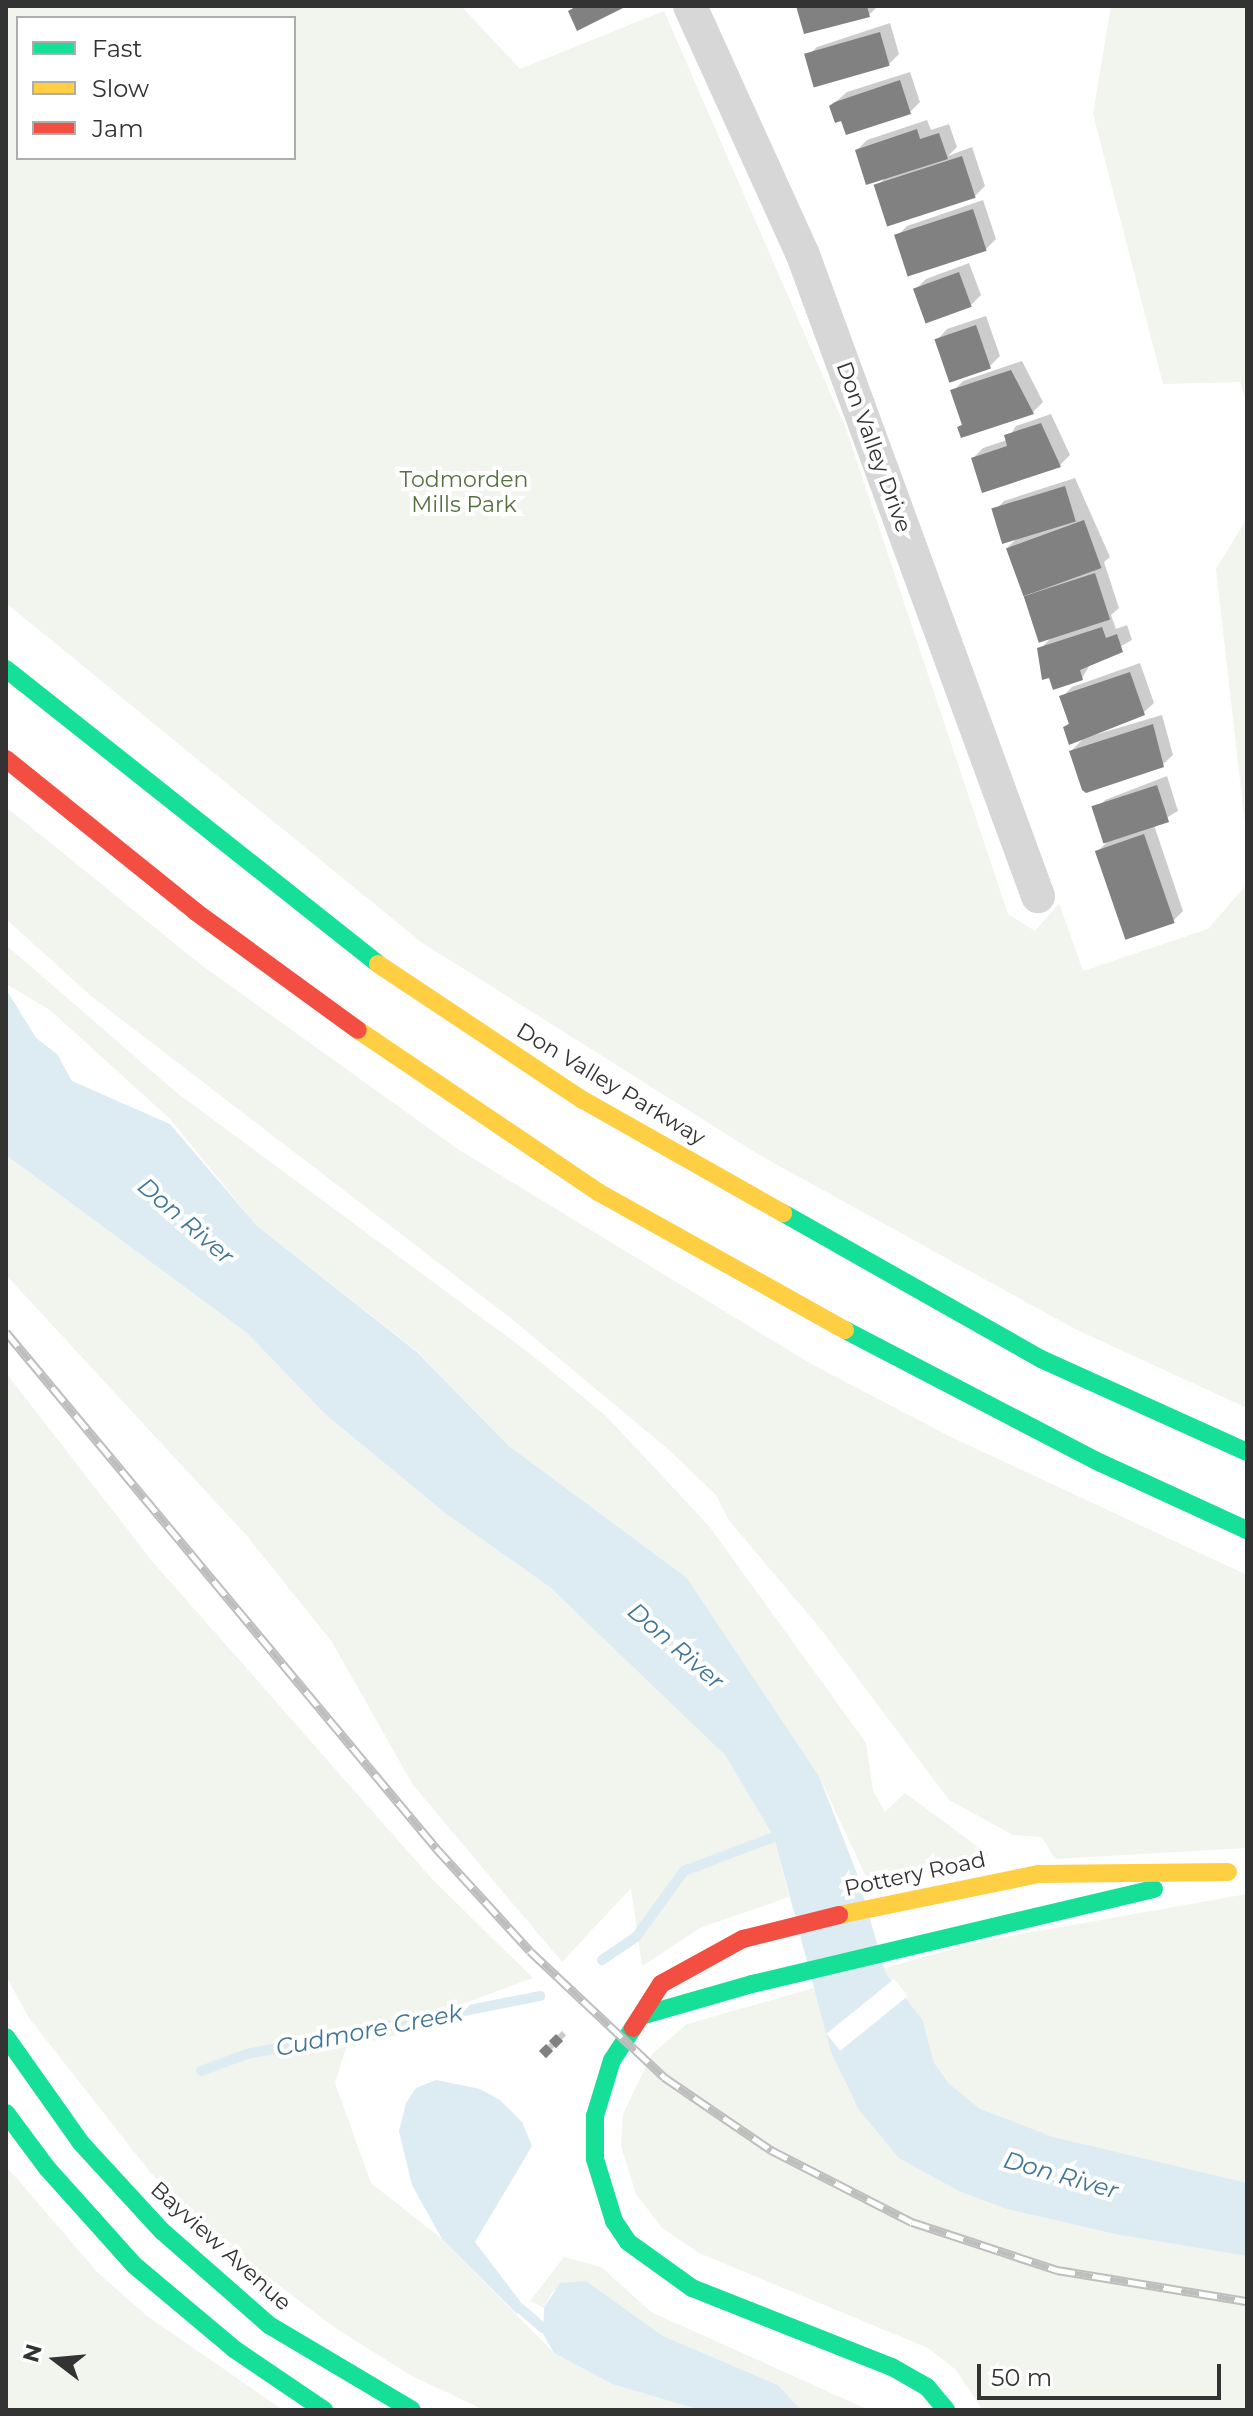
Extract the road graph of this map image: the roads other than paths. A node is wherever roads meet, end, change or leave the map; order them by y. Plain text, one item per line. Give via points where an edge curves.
1 (690, 6) edge
2 (6, 669) edge
3 (6, 759) edge
4 (1038, 896) dead end
5 (1247, 1452) edge
6 (1247, 1530) edge
7 (1247, 1868) edge
8 (1228, 1872) junction
9 (644, 2015) junction
10 (6, 2037) edge
11 (6, 2113) edge
12 (324, 2410) edge
13 (412, 2410) edge
14 (946, 2410) edge

1 - 4 street, Don Valley Drive via 803,255
2 - 5 main road, Don Valley Parkway via 350,945 583,1100 1041,1359
3 - 6 main road via 196,912 415,1072 598,1192 1101,1463
7 - 8 main road, Pottery Road
8 - 9 main road, Pottery Road via 752,1984
8 - 9 main road, Pottery Road via 1038,1874 874,1906 743,1939 661,1984
9 - 14 main road, Pottery Road via 612,2060 594,2131 601,2189 628,2242 692,2288 892,2367 927,2387
10 - 13 main road, Bayview Avenue via 81,2143 162,2231 269,2325
11 - 12 main road via 47,2168 134,2265 234,2349

